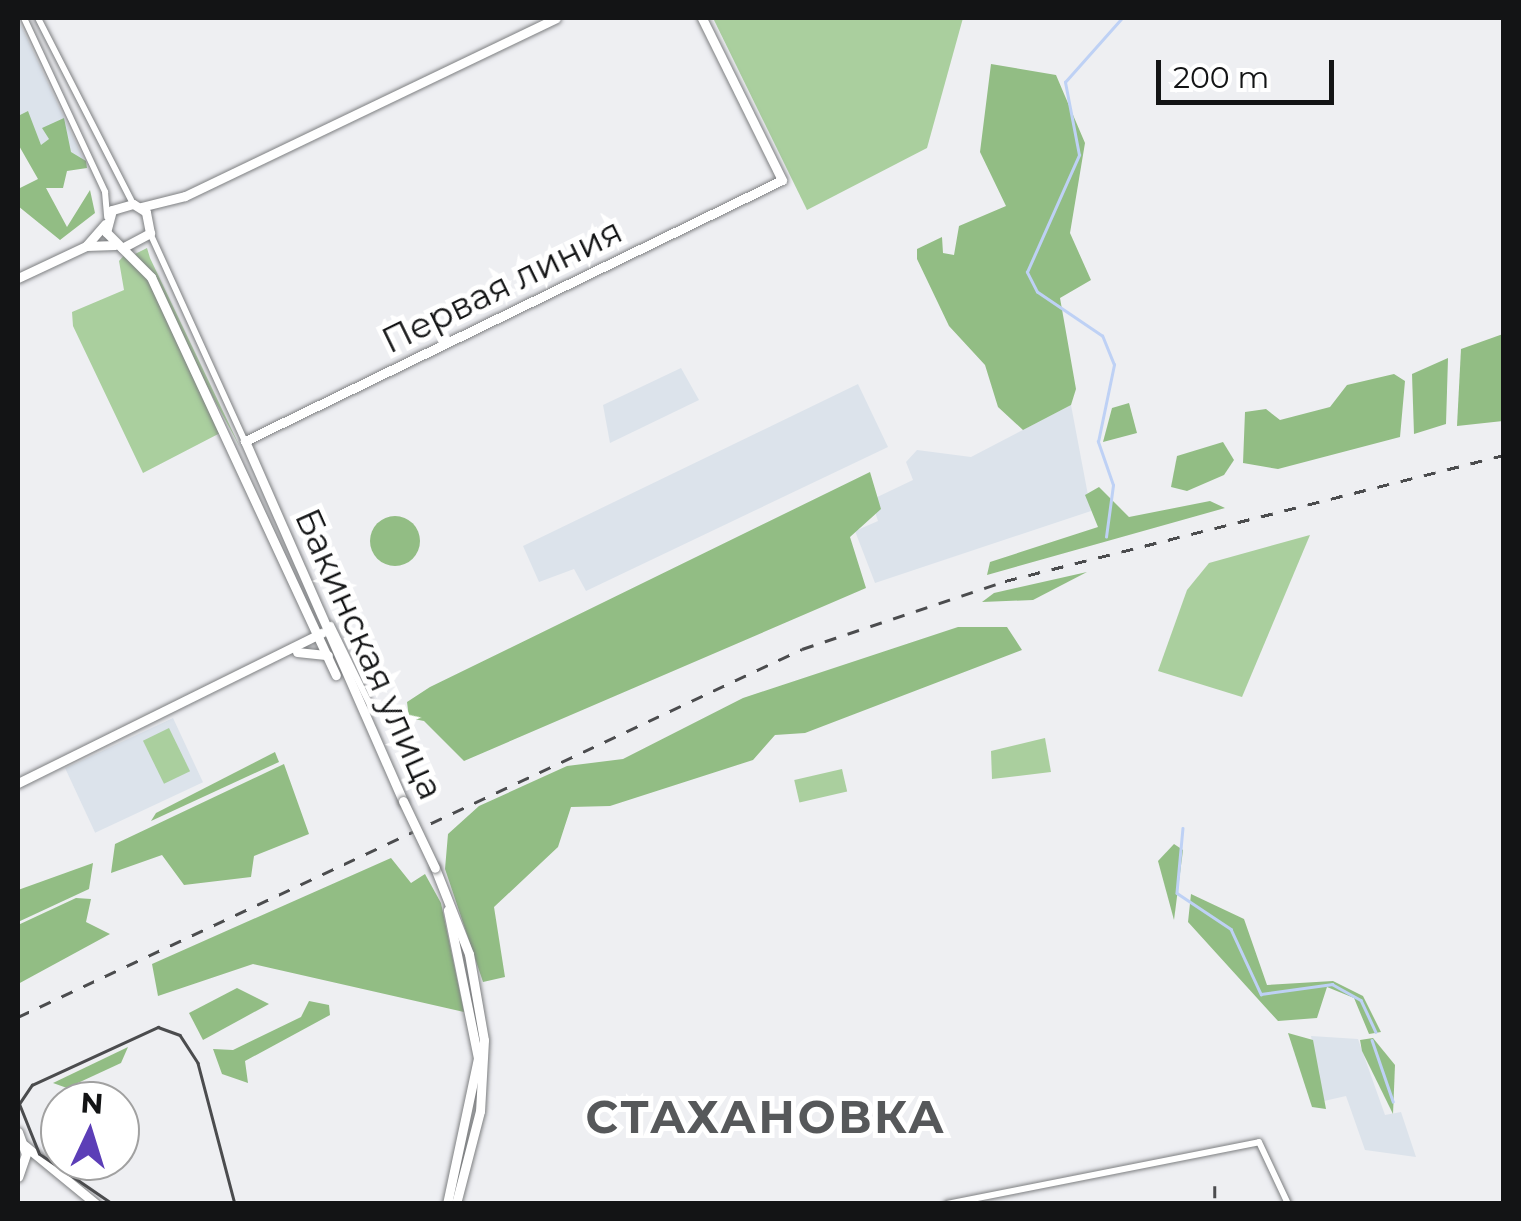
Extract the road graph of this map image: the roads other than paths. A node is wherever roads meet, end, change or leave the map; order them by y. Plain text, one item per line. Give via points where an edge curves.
1 (24, 18) edge
2 (38, 18) edge
3 (556, 18) edge
4 (702, 18) edge
5 (44, 32) junction
6 (33, 37) junction
7 (137, 205) junction
8 (106, 220) junction
9 (150, 233) junction
10 (86, 246) junction
11 (119, 246) junction
12 (18, 278) edge
13 (244, 441) junction
14 (331, 625) junction
15 (320, 634) junction
16 (328, 655) junction
17 (243, 674) junction
18 (370, 705) dead end
19 (18, 783) edge
20 (400, 802) junction
21 (476, 1110) junction
22 (18, 1132) edge
23 (24, 1145) junction
24 (40, 1163) edge
25 (18, 1177) edge
26 (59, 1181) edge
27 (96, 1204) edge
28 (446, 1204) edge
29 (456, 1204) edge
30 (947, 1204) edge
31 (1288, 1204) edge

1 - 6 street
2 - 5 street
3 - 7 main road via 186,196
4 - 13 main road, Первая линия via 782,180
5 - 6 street
5 - 7 street
6 - 8 street via 105,192
7 - 8 main road
7 - 9 main road
8 - 10 main road
8 - 11 main road, Бакинская улица
9 - 11 main road
9 - 13 street, Бакинская улица
10 - 11 main road
10 - 12 main road
11 - 15 main road, Бакинская улица via 151,277
13 - 14 main road, Бакинская улица
14 - 15 main road
14 - 18 street
14 - 20 main road, Бакинская улица via 339,667
15 - 16 main road, Бакинская улица
15 - 17 main road
16 - 17 main road via 308,648
16 - 20 main road, Бакинская улица
17 - 19 main road
20 - 21 main road, Бакинская улица, bridge via 472,965 484,1040
21 - 28 main road
21 - 29 main road
22 - 23 main road
23 - 24 main road
23 - 25 main road
26 - 27 main road
30 - 31 street via 1267,1145

